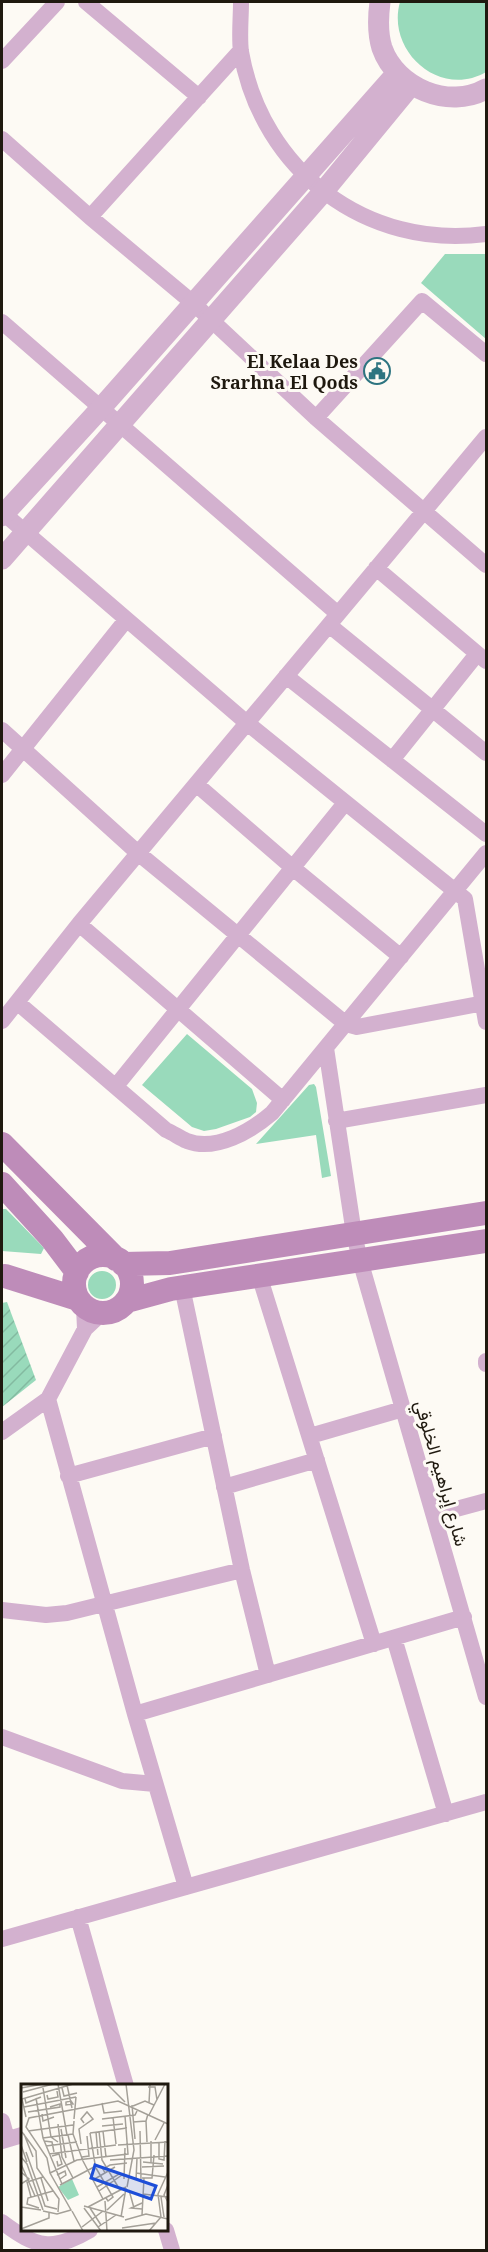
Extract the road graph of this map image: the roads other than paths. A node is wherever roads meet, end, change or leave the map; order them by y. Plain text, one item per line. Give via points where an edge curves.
1 (57, 2) edge
2 (87, 2) edge
3 (241, 2) edge
4 (381, 2) edge
5 (241, 50) junction
6 (2, 61) edge
7 (404, 79) junction
8 (486, 89) edge
9 (199, 97) junction
10 (2, 139) edge
11 (306, 177) junction
12 (323, 192) junction
13 (90, 217) junction
14 (486, 234) edge
15 (192, 303) junction
16 (211, 321) junction
17 (2, 322) edge
18 (486, 354) edge
19 (101, 408) junction
20 (316, 418) junction
21 (120, 424) junction
22 (486, 437) edge
23 (480, 457) edge
24 (423, 512) junction
25 (2, 514) edge
26 (26, 532) junction
27 (2, 559) edge
28 (486, 565) edge
29 (376, 568) junction
30 (126, 620) junction
31 (334, 620) junction
32 (482, 658) edge
33 (286, 676) junction
34 (433, 710) junction
35 (247, 723) junction
36 (2, 730) edge
37 (24, 749) junction
38 (486, 753) edge
39 (392, 760) junction
40 (2, 775) edge
41 (196, 784) junction
42 (345, 803) junction
43 (486, 834) edge
44 (138, 853) junction
45 (486, 853) edge
46 (293, 868) junction
47 (455, 891) junction
48 (79, 924) junction
49 (240, 935) junction
50 (401, 957) junction
51 (18, 1003) junction
52 (484, 1003) junction
53 (178, 1010) junction
54 (2, 1022) edge
55 (486, 1022) edge
56 (346, 1024) junction
57 (326, 1047) junction
58 (116, 1086) junction
59 (486, 1095) edge
60 (284, 1100) junction
61 (336, 1121) junction
62 (2, 1144) edge
63 (2, 1184) edge
64 (486, 1213) edge
65 (354, 1234) junction
66 (486, 1241) edge
67 (360, 1260) junction
68 (120, 1261) junction
69 (76, 1273) junction
70 (259, 1275) junction
71 (3, 1276) edge
72 (182, 1287) junction
73 (127, 1301) junction
74 (87, 1312) junction
75 (48, 1399) junction
76 (403, 1409) junction
77 (2, 1432) edge
78 (214, 1436) junction
79 (310, 1436) junction
80 (317, 1461) junction
81 (68, 1476) junction
82 (224, 1487) junction
83 (486, 1501) edge
84 (434, 1515) junction
85 (242, 1570) junction
86 (105, 1605) junction
87 (2, 1610) edge
88 (464, 1617) junction
89 (394, 1638) junction
90 (374, 1644) junction
91 (268, 1675) junction
92 (486, 1696) edge
93 (135, 1714) junction
94 (2, 1737) edge
95 (155, 1784) junction
96 (486, 1802) edge
97 (447, 1814) junction
98 (186, 1887) junction
99 (78, 1917) junction
100 (2, 1939) edge
101 (126, 2084) edge
102 (2, 2121) edge
103 (10, 2138) edge
104 (2, 2222) edge
105 (87, 2231) edge
106 (167, 2231) edge
107 (65, 2248) edge
108 (172, 2250) edge

1 - 6 street
2 - 9 street
3 - 5 street
4 - 7 street via 377,21 382,48
5 - 9 street
5 - 11 street via 257,106 275,140
7 - 8 street via 442,97 475,95
7 - 11 street
7 - 12 street
9 - 13 street
10 - 13 street
11 - 12 street
11 - 15 street
12 - 14 street via 365,217 412,233 461,237
12 - 16 street
13 - 15 street
15 - 16 street
15 - 19 street
16 - 20 street
16 - 21 street
17 - 19 street
18 - 20 street via 422,301
19 - 21 street
19 - 25 street
20 - 24 street
21 - 26 street
21 - 31 street
22 - 23 street
23 - 24 street
24 - 28 street
24 - 29 street
25 - 26 street
26 - 27 street
26 - 30 street
29 - 31 street
29 - 32 street
30 - 35 street
30 - 37 street
31 - 33 street
31 - 34 street
32 - 34 street
33 - 35 street
33 - 39 street
34 - 38 street
34 - 39 street
35 - 41 street
35 - 42 street
36 - 37 street
37 - 40 street
37 - 44 street
39 - 43 street
41 - 44 street
41 - 46 street
42 - 46 street
42 - 47 street
44 - 48 street
44 - 49 street
45 - 47 street
46 - 49 street
46 - 50 street
47 - 50 street
47 - 52 street via 465,899
48 - 51 street
48 - 53 street
49 - 53 street
49 - 56 street
50 - 56 street
51 - 54 street
51 - 58 street
52 - 55 street
52 - 56 street via 357,1027
53 - 58 street
53 - 60 street
56 - 57 street
57 - 60 street
57 - 61 street, شارع إبراهيم الخلوقي
58 - 60 street via 166,1130 201,1143 234,1137 255,1128
59 - 61 street
61 - 65 street, شارع إبراهيم الخلوقي
62 - 68 main road
63 - 69 main road via 52,1239
64 - 65 main road
65 - 67 street, شارع إبراهيم الخلوقي
65 - 68 main road via 170,1263
66 - 67 main road
67 - 70 main road
67 - 76 street, شارع إبراهيم الخلوقي
68 - 69 main road via 98,1256 82,1264
68 - 73 main road via 131,1277
69 - 71 main road
69 - 74 main road via 75,1292
70 - 72 main road
70 - 79 street
71 - 74 main road
72 - 73 main road
72 - 78 street
73 - 74 main road via 120,1308
74 - 75 street
75 - 77 street
75 - 81 street
76 - 79 street
76 - 84 street, شارع إبراهيم الخلوقي
78 - 81 street
78 - 82 street
79 - 80 street
80 - 82 street
80 - 90 street
81 - 86 street
82 - 85 street
83 - 84 street
84 - 88 street, شارع إبراهيم الخلوقي
85 - 86 street
85 - 91 street
86 - 87 street via 46,1615
86 - 93 street
88 - 89 street
88 - 92 street, شارع إبراهيم الخلوقي
89 - 90 street
89 - 97 street
90 - 91 street
91 - 93 street
93 - 95 street
94 - 95 street via 122,1781
95 - 98 street
96 - 97 street
97 - 98 street
98 - 99 street
99 - 100 street
99 - 101 street
102 - 103 street
104 - 107 street via 43,2246
105 - 107 street
106 - 108 street

